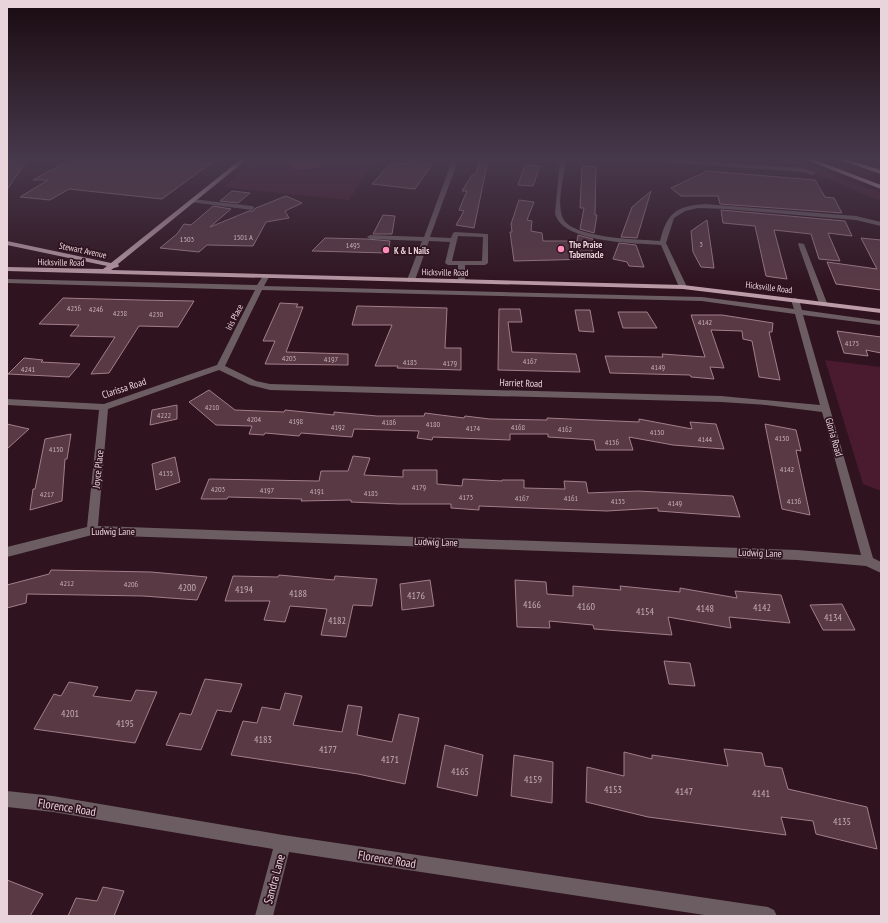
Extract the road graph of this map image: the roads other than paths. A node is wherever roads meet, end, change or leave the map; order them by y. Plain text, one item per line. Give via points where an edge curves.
1 (189, 203) edge
2 (210, 203) edge
3 (439, 203) edge
4 (559, 203) edge
5 (252, 208) dead end
6 (881, 224) edge
7 (370, 237) dead end
8 (426, 238) junction
9 (453, 240) junction
10 (7, 243) edge
11 (663, 243) junction
12 (801, 244) dead end
13 (462, 263) junction
14 (112, 265) junction
15 (7, 269) edge
16 (104, 272) junction
17 (155, 274) junction
18 (265, 277) junction
19 (411, 280) junction
20 (7, 281) edge
21 (461, 281) junction
22 (683, 287) junction
23 (260, 289) junction
24 (795, 300) junction
25 (823, 303) junction
26 (881, 311) edge
27 (798, 312) junction
28 (881, 323) edge
29 (220, 367) junction
30 (7, 402) edge
31 (104, 407) junction
32 (826, 409) junction
33 (92, 530) junction
34 (7, 552) edge
35 (868, 561) junction
36 (881, 568) edge
37 (7, 799) edge
38 (283, 843) junction
39 (264, 916) edge
40 (768, 916) edge

1 - 14 main road
2 - 5 street
3 - 8 street
4 - 11 street via 558,215 563,225 575,231 589,235
6 - 11 street via 856,218 705,206 679,212 672,217
7 - 8 street
8 - 9 street
8 - 19 street
9 - 13 street via 448,262
9 - 13 street via 455,234 486,234 485,263
10 - 14 main road, Stewart Avenue
11 - 22 street
12 - 25 street
13 - 21 street
14 - 16 main road
14 - 17 main road, Stewart Avenue
15 - 16 main road, Hicksville Road
16 - 17 main road, Hicksville Road
17 - 18 main road, Hicksville Road
18 - 19 main road, Hicksville Road
18 - 23 street, Iris Place
19 - 21 main road, Hicksville Road
20 - 23 street, Hicksville Road
21 - 22 main road, Hicksville Road
22 - 24 main road, Hicksville Road
23 - 27 street, Hicksville Road via 682,298
23 - 29 street, Iris Place
24 - 25 main road, Hicksville Road
24 - 27 street, Gloria Road
25 - 26 main road, Hicksville Road
27 - 28 street, Hicksville Road
27 - 32 street, Gloria Road
29 - 31 street, Clarissa Road
29 - 32 street, Harriet Road via 253,383 270,387 721,400
30 - 31 street, Clarissa Road
31 - 33 street, Joyce Place
32 - 35 street, Gloria Road
33 - 34 street, Ludwig Lane
33 - 35 street, Ludwig Lane via 798,554
35 - 36 street
37 - 38 street, Florence Road via 53,804
38 - 39 street, Sandra Lane
38 - 40 street, Florence Road

